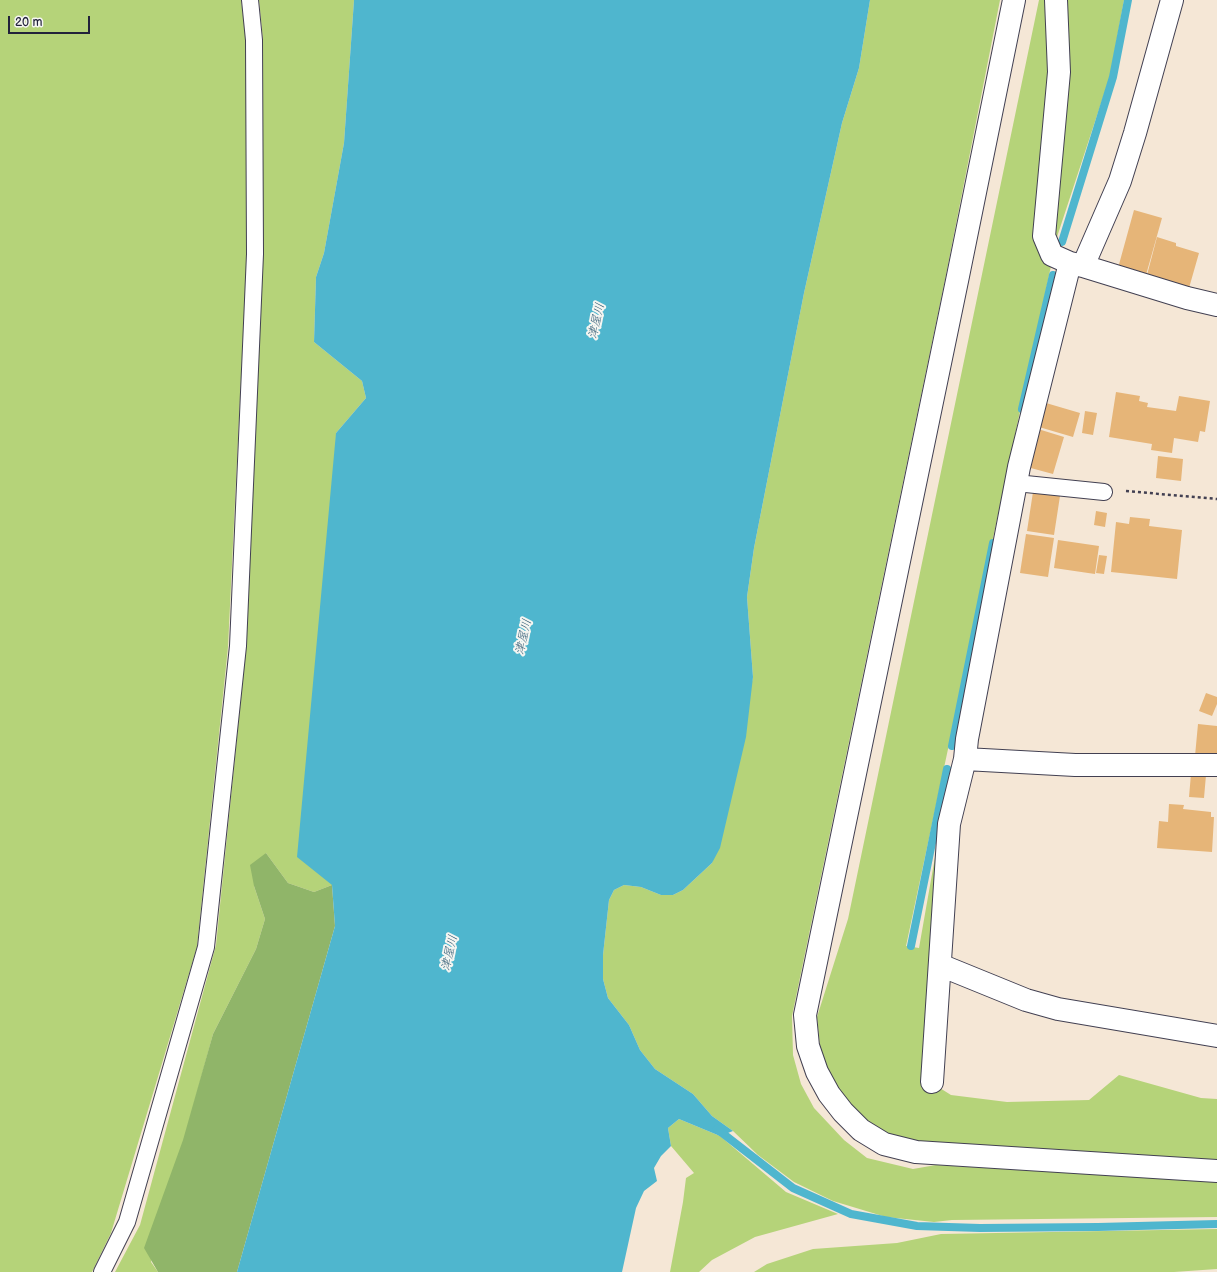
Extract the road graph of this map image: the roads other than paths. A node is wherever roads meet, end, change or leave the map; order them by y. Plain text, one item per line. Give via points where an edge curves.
1 (250, 0) edge
2 (1014, 0) edge
3 (1056, 0) edge
4 (1172, 0) edge
5 (1077, 265) junction
6 (1217, 305) edge
7 (1016, 483) junction
8 (1104, 492) road end
9 (965, 759) junction
10 (1217, 765) edge
11 (940, 965) junction
12 (1217, 1036) edge
13 (932, 1082) dead end
14 (1217, 1171) edge
15 (102, 1272) edge

1 - 15 lane via 254,40 254,254 238,646 206,947 127,1222
2 - 14 street via 805,1014 808,1046 817,1072 829,1094 861,1130 884,1144 916,1152
3 - 5 street via 1059,72 1044,236 1052,255
4 - 5 street via 1120,181
5 - 6 street
5 - 7 street
7 - 8 lane
7 - 9 street
9 - 10 street via 1075,765
9 - 11 street via 949,824
11 - 12 street via 1026,1000 1058,1009
11 - 13 street

